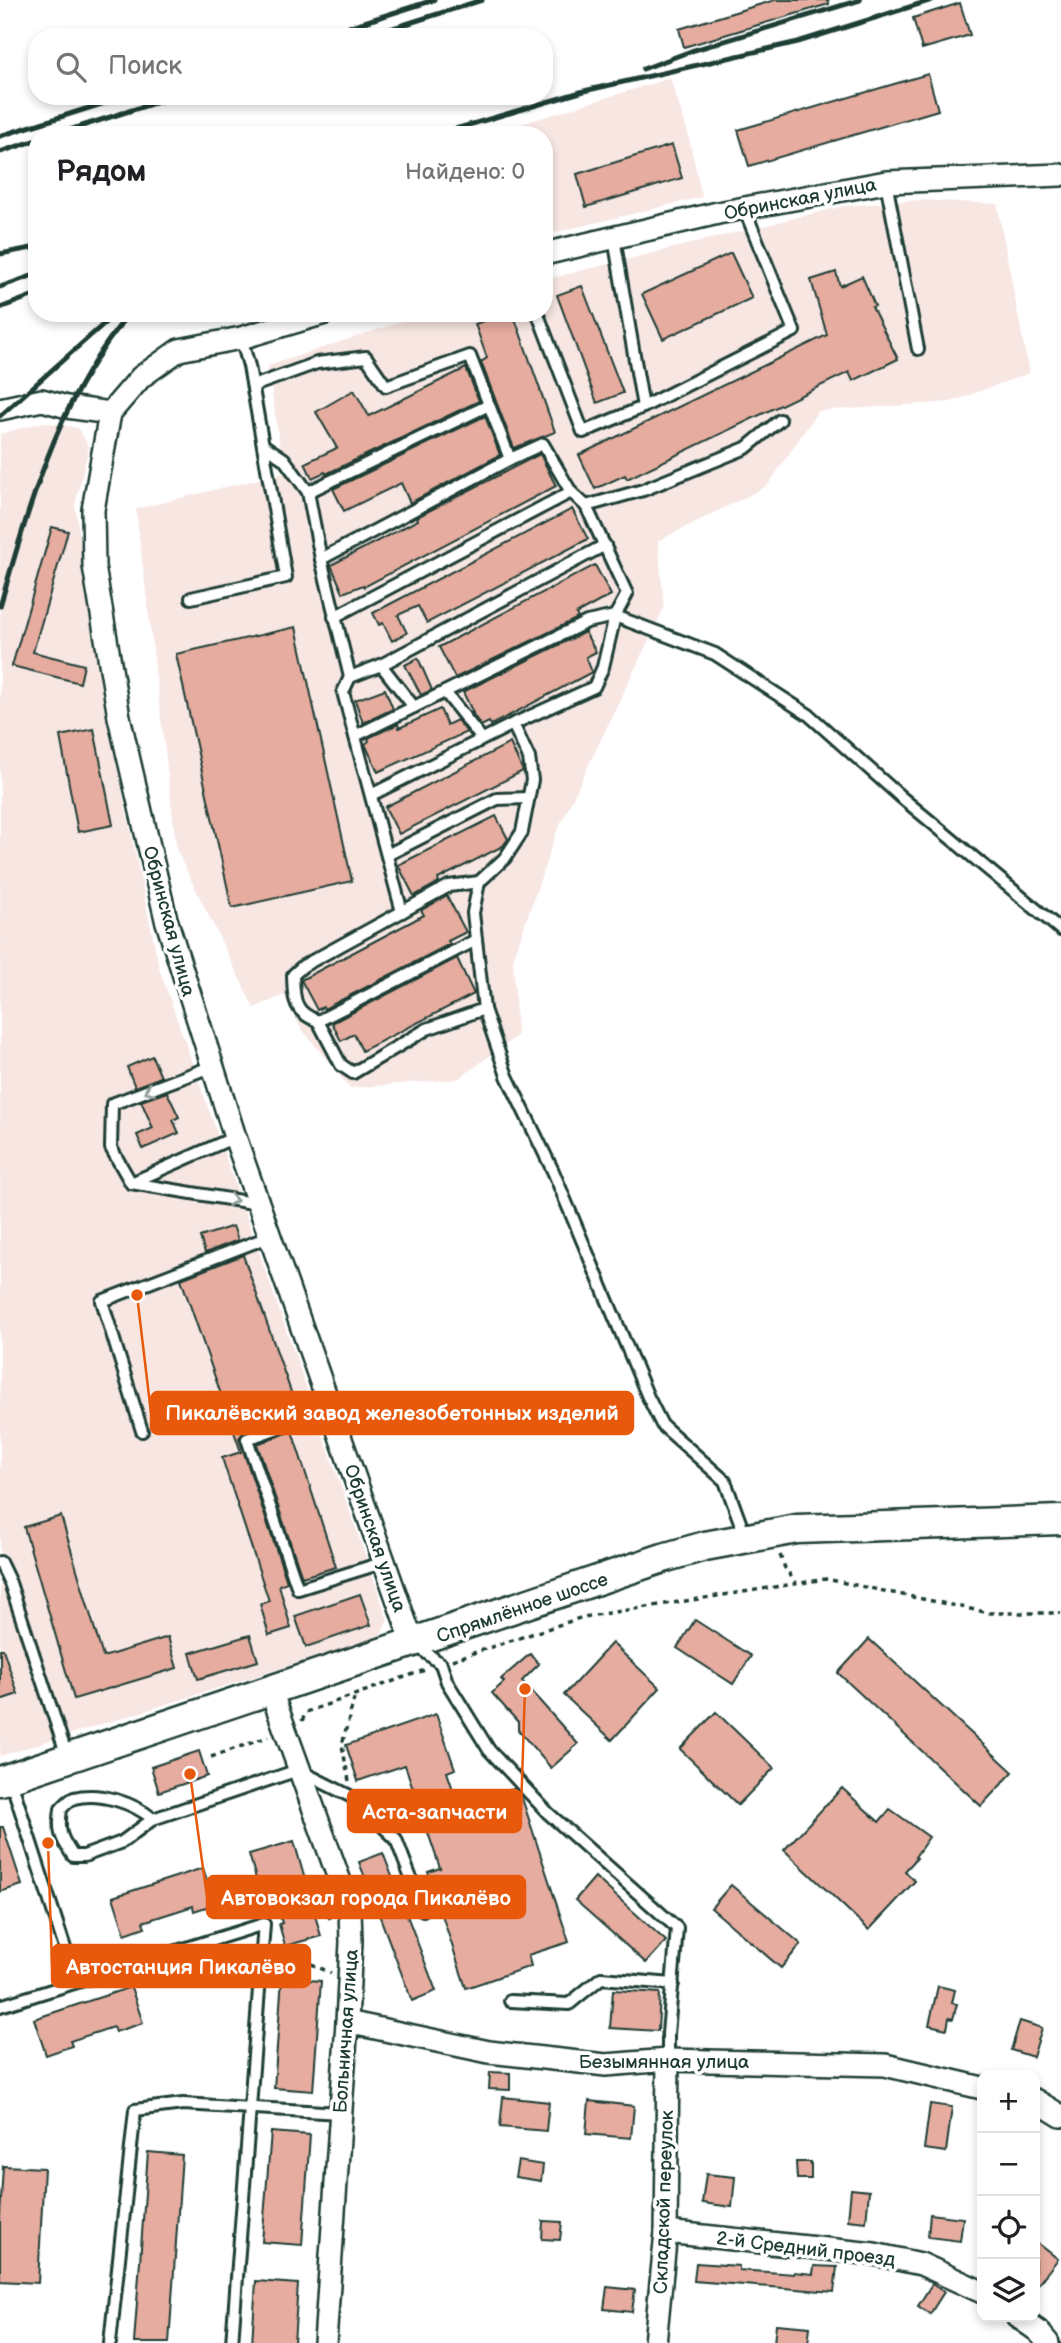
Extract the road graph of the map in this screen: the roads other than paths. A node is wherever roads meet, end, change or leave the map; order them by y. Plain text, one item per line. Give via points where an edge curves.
1 (1061, 175) edge
2 (886, 181) junction
3 (744, 208) junction
4 (614, 238) junction
5 (553, 252) edge
6 (295, 322) edge
7 (541, 322) edge
8 (241, 338) junction
9 (918, 349) dead end
10 (253, 386) junction
11 (489, 405) junction
12 (643, 407) junction
13 (0, 410) edge
14 (110, 413) junction
15 (780, 420) dead end
16 (262, 445) junction
17 (510, 459) junction
18 (308, 492) junction
19 (572, 492) junction
20 (586, 506) junction
21 (605, 545) junction
22 (321, 559) junction
23 (191, 598) dead end
24 (615, 616) junction
25 (334, 617) junction
26 (381, 665) junction
27 (350, 677) junction
28 (445, 692) junction
29 (414, 707) junction
30 (513, 724) junction
31 (355, 736) junction
32 (482, 739) junction
33 (371, 795) junction
34 (528, 798) junction
35 (387, 855) junction
36 (479, 881) junction
37 (402, 912) junction
38 (1061, 930) edge
39 (476, 940) junction
40 (484, 1009) junction
41 (318, 1021) junction
42 (213, 1066) junction
43 (235, 1137) junction
44 (131, 1183) junction
45 (259, 1204) junction
46 (271, 1236) junction
47 (331, 1409) junction
48 (142, 1431) dead end
49 (1061, 1520) edge
50 (759, 1535) junction
51 (0, 1562) edge
52 (385, 1562) junction
53 (413, 1644) junction
54 (271, 1691) junction
55 (68, 1759) junction
56 (298, 1770) junction
57 (5, 1780) edge
58 (153, 1819) junction
59 (423, 1910) dead end
60 (76, 1982) junction
61 (673, 1984) junction
62 (510, 2001) dead end
63 (0, 2006) edge
64 (347, 2022) junction
65 (668, 2060) junction
66 (977, 2087) edge
67 (1040, 2103) edge
68 (248, 2107) junction
69 (341, 2113) junction
70 (1061, 2116) edge
71 (666, 2231) junction
72 (977, 2290) edge
73 (1026, 2322) edge
74 (110, 2343) edge
75 (232, 2343) edge
76 (325, 2343) edge
77 (655, 2343) edge
78 (1048, 2343) edge

1 - 2 street, Обринская улица
2 - 3 street, Обринская улица
2 - 9 lane
3 - 4 street, Обринская улица
3 - 12 lane via 794,331
4 - 5 street, Обринская улица
4 - 12 lane
6 - 8 street
7 - 12 lane via 583,432
8 - 10 lane
8 - 14 street via 179,350 141,377
10 - 11 lane via 317,363 366,357 386,386 470,356
10 - 16 lane
11 - 17 lane
11 - 18 lane
13 - 14 street via 42,400
14 - 42 street, Обринская улица via 93,510 94,566 119,717 166,919
15 - 20 lane via 746,448 643,490
16 - 18 lane via 284,459
16 - 23 lane via 286,577
17 - 19 lane via 544,444
17 - 22 lane
18 - 22 lane
19 - 20 lane
19 - 25 lane
20 - 21 lane
21 - 24 lane via 627,594
21 - 26 lane
22 - 25 lane
24 - 28 lane via 587,622
24 - 30 lane via 594,687
24 - 38 lane via 715,654 809,715
25 - 27 lane
26 - 27 lane
26 - 29 lane
27 - 31 lane via 343,692
28 - 29 lane
28 - 32 lane
29 - 31 lane
30 - 32 lane
30 - 34 lane via 529,758 532,780
31 - 33 lane
32 - 33 lane
33 - 35 lane
34 - 35 lane via 497,799
34 - 36 lane via 522,832 505,858
35 - 37 lane
36 - 37 lane via 449,886
36 - 39 lane via 473,913
37 - 41 lane via 293,975 294,1001 304,1016
39 - 40 lane
39 - 41 lane
40 - 41 lane via 427,1029 353,1073 341,1065
40 - 50 lane via 507,1076 662,1425 725,1481
42 - 43 street, Обринская улица
42 -> 44 lane via 112,1104 111,1148
43 - 44 lane
43 - 45 street, Обринская улица
44 -> 45 lane
45 - 46 street, Обринская улица
46 - 47 street, Обринская улица
46 - 48 lane via 102,1301
47 - 52 street, Обринская улица
47 - 52 lane via 247,1439 298,1589
49 - 50 main road, Спрямлённое шоссе via 827,1527
50 - 53 main road, Спрямлённое шоссе via 663,1558
51 - 55 lane
52 - 53 street, Обринская улица
53 - 54 main road, Спрямлённое шоссе
53 - 61 lane via 440,1664 489,1750 548,1813 677,1928
54 - 55 main road, Спрямлённое шоссе
54 - 56 street, Больничная улица
55 - 57 main road, Спрямлённое шоссе
56 - 58 lane
56 - 59 lane via 352,1797 396,1839
56 - 64 street, Больничная улица via 350,1909
57 - 60 lane
58 - 58 lane via 122,1802 72,1799 61,1809 59,1829 73,1856 84,1856 122,1842
60 - 63 lane
60 - 68 lane via 264,1924
61 - 62 lane via 601,1978 569,2004
61 - 65 lane
64 - 65 street, Безымянная улица via 502,2053 606,2065
64 - 69 street, Больничная улица
65 - 66 street, Безымянная улица via 885,2064
65 - 71 street, Складской переулок
67 - 70 street
68 - 69 lane
68 - 74 lane via 183,2104 135,2110
68 - 75 lane
69 - 76 street, Больничная улица
71 - 72 street, 2-й Средний проезд via 874,2254 921,2264
71 - 77 street, Складской переулок
73 - 78 street

